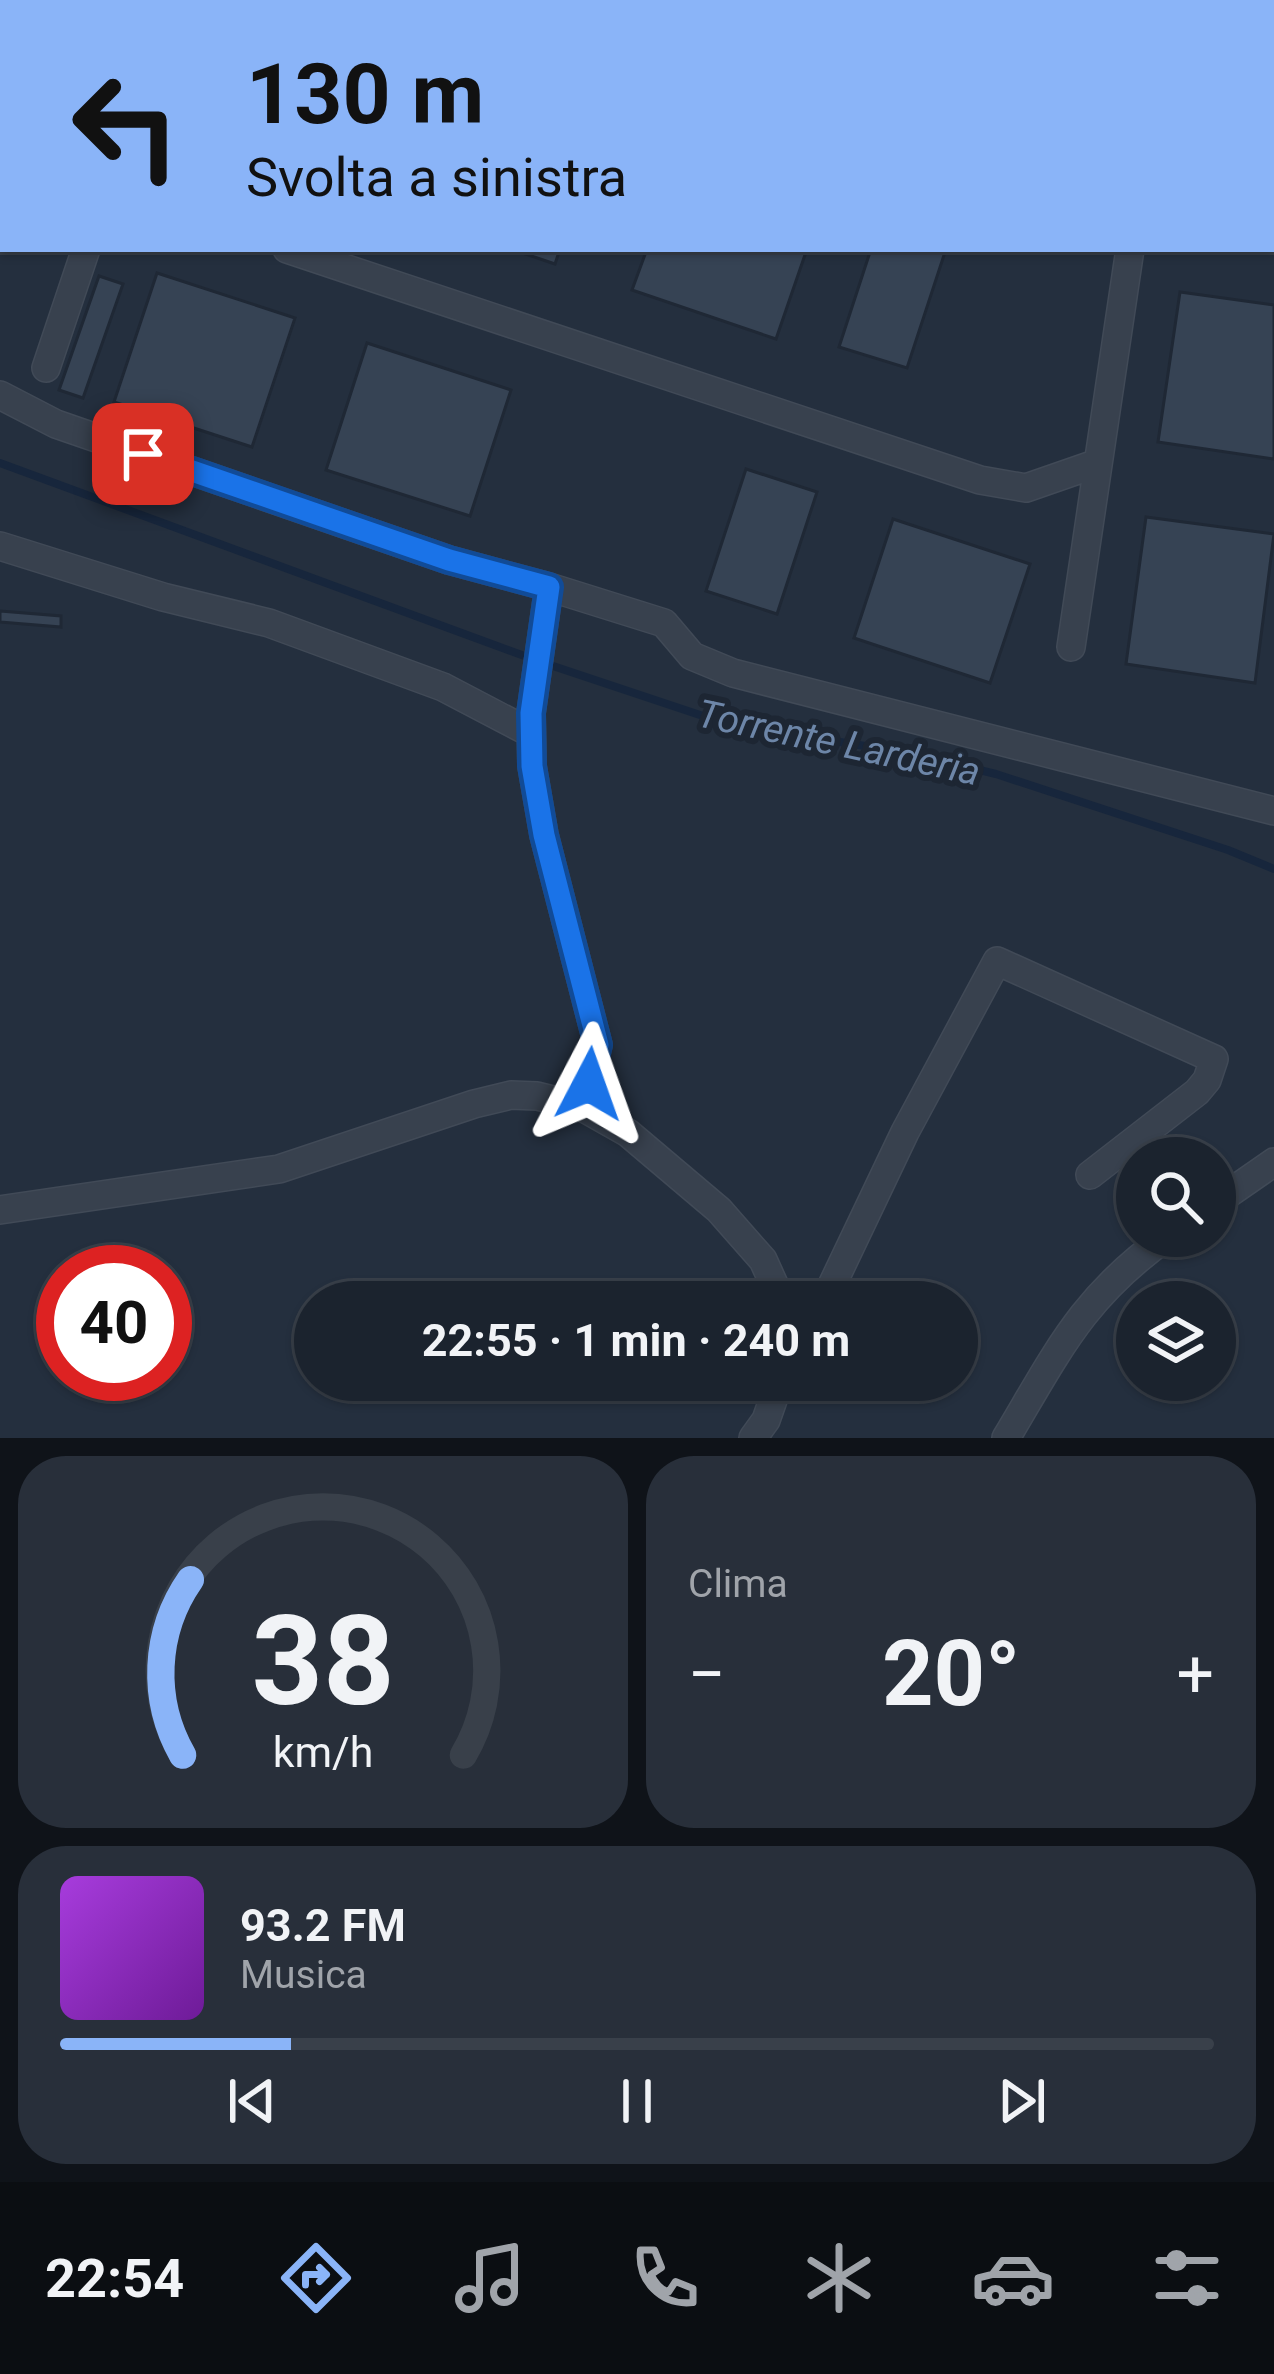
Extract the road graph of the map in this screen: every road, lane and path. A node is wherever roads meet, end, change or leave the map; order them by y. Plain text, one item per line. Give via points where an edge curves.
1 (85, 252) edge
2 (296, 252) edge
3 (1130, 252) edge
4 (46, 368) dead end
5 (0, 395) edge
6 (1098, 463) junction
7 (0, 546) edge
8 (548, 594) junction
9 (1071, 647) dead end
10 (530, 723) junction
11 (1274, 811) edge
12 (582, 1107) junction
13 (1274, 1162) edge
14 (1090, 1175) dead end
15 (1236, 1188) edge
16 (0, 1210) edge
17 (1139, 1257) edge
18 (772, 1281) edge
19 (834, 1281) edge
20 (773, 1401) edge
21 (753, 1438) edge
22 (1006, 1438) edge

1 - 4 street
2 - 6 street via 980,480 1026,488
3 - 6 street
5 - 8 street via 56,424
6 - 9 street
7 - 10 street via 268,623
8 - 10 street
8 - 11 street via 664,623 692,656 733,673
10 - 12 street via 535,796 598,1045
12 - 16 street via 511,1095 279,1168
12 - 18 street via 628,1133 719,1210
13 - 15 street
14 - 19 street via 1197,1092 1214,1058 997,961
17 - 22 street via 1082,1312
20 - 21 street

